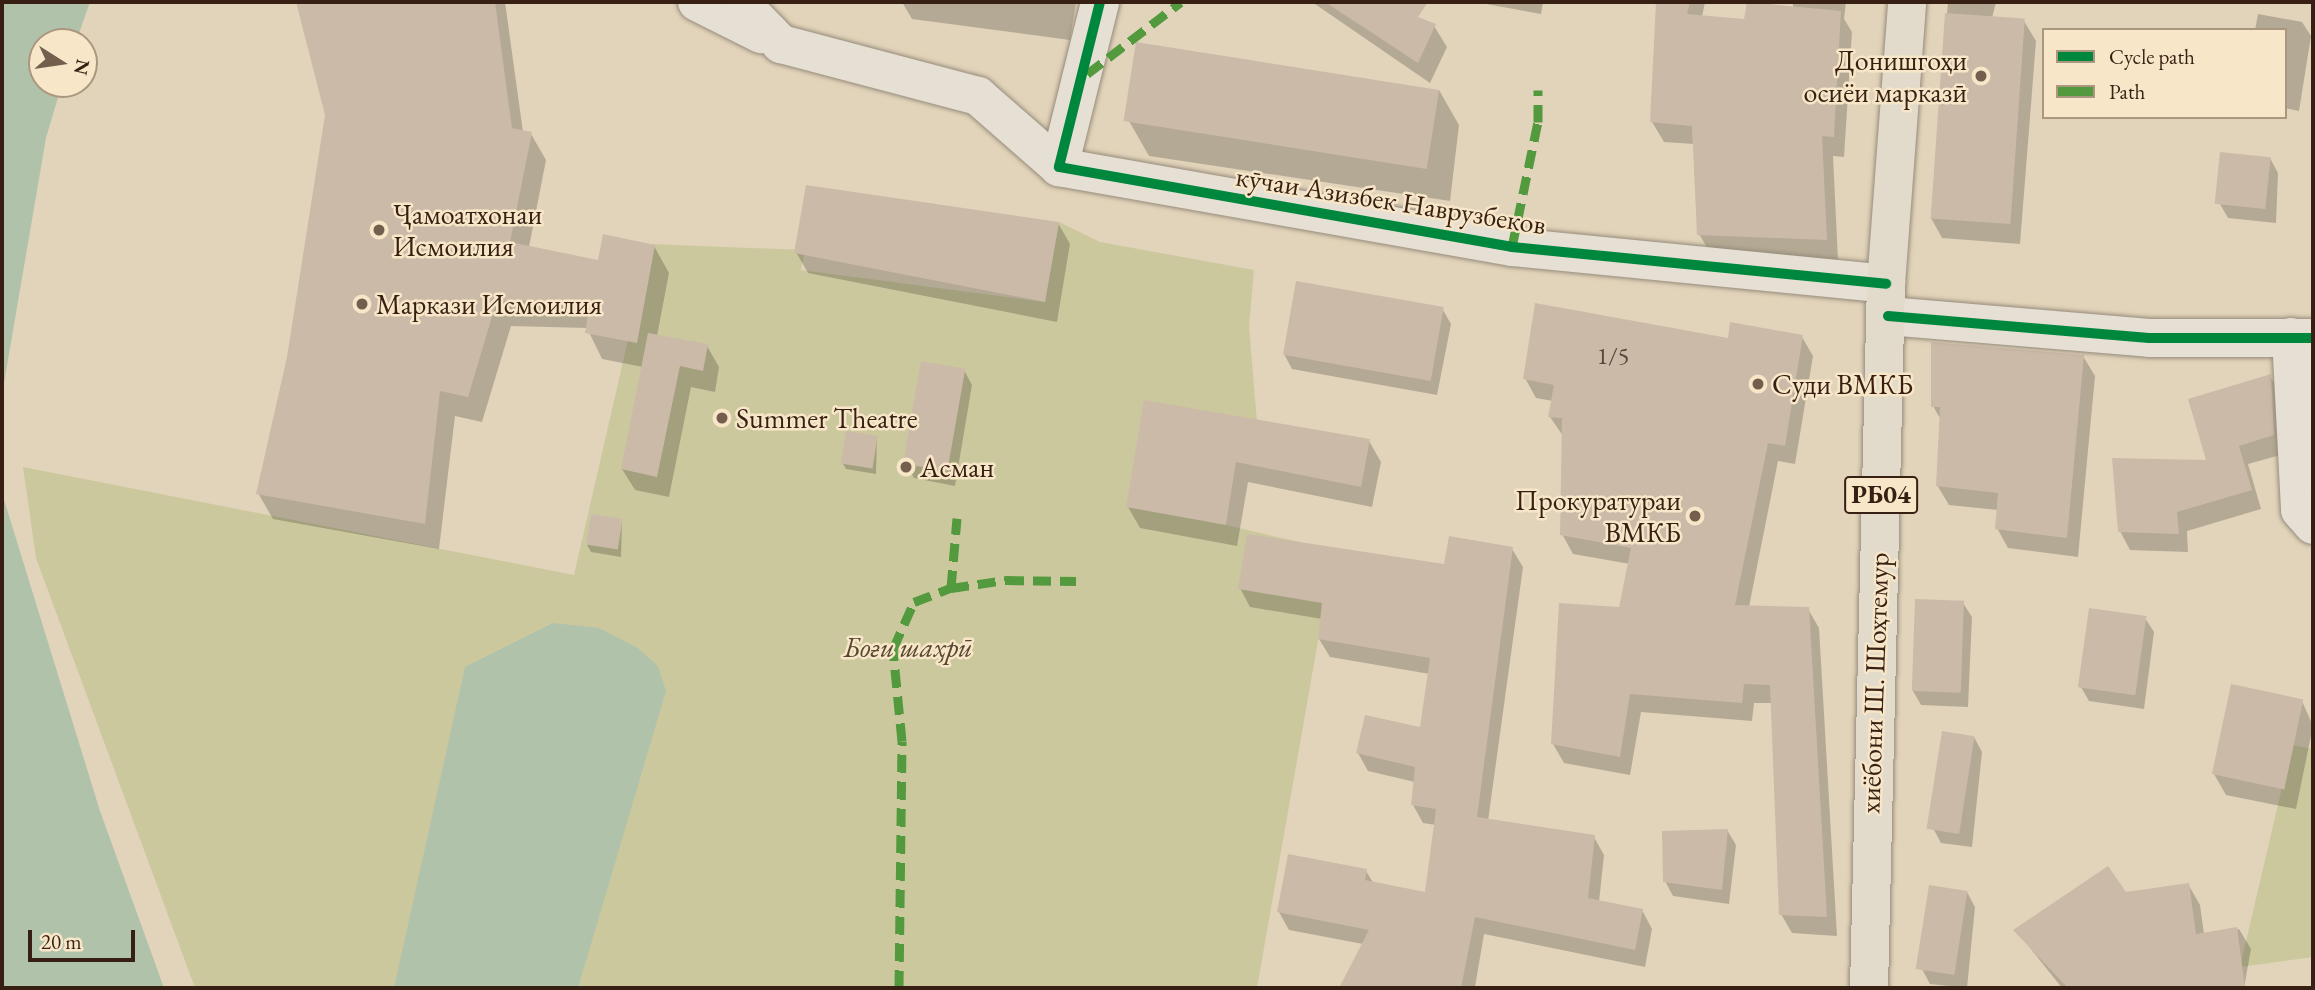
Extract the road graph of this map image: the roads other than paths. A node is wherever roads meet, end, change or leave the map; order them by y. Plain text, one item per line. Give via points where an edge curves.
1 (697, 2) edge
2 (740, 2) edge
3 (1100, 2) edge
4 (1907, 2) edge
5 (781, 44) junction
6 (1059, 167) junction
7 (1887, 300) junction
8 (2302, 338) edge
9 (2313, 526) edge
10 (1869, 988) edge

1 - 5 street
2 - 5 street
3 - 6 street
4 - 7 main road, хиёбони Ш. Шоҳтемур / РБ04
5 - 6 street via 978,96
6 - 7 street, кӯчаи Азизбек Наврузбеков via 1512,247
7 - 8 street, кӯчаи Азизбек Наврузбеков via 2149,338
7 - 10 main road, хиёбони Ш. Шоҳтемур / РБ04 via 1870,773
8 - 9 street via 2300,510

